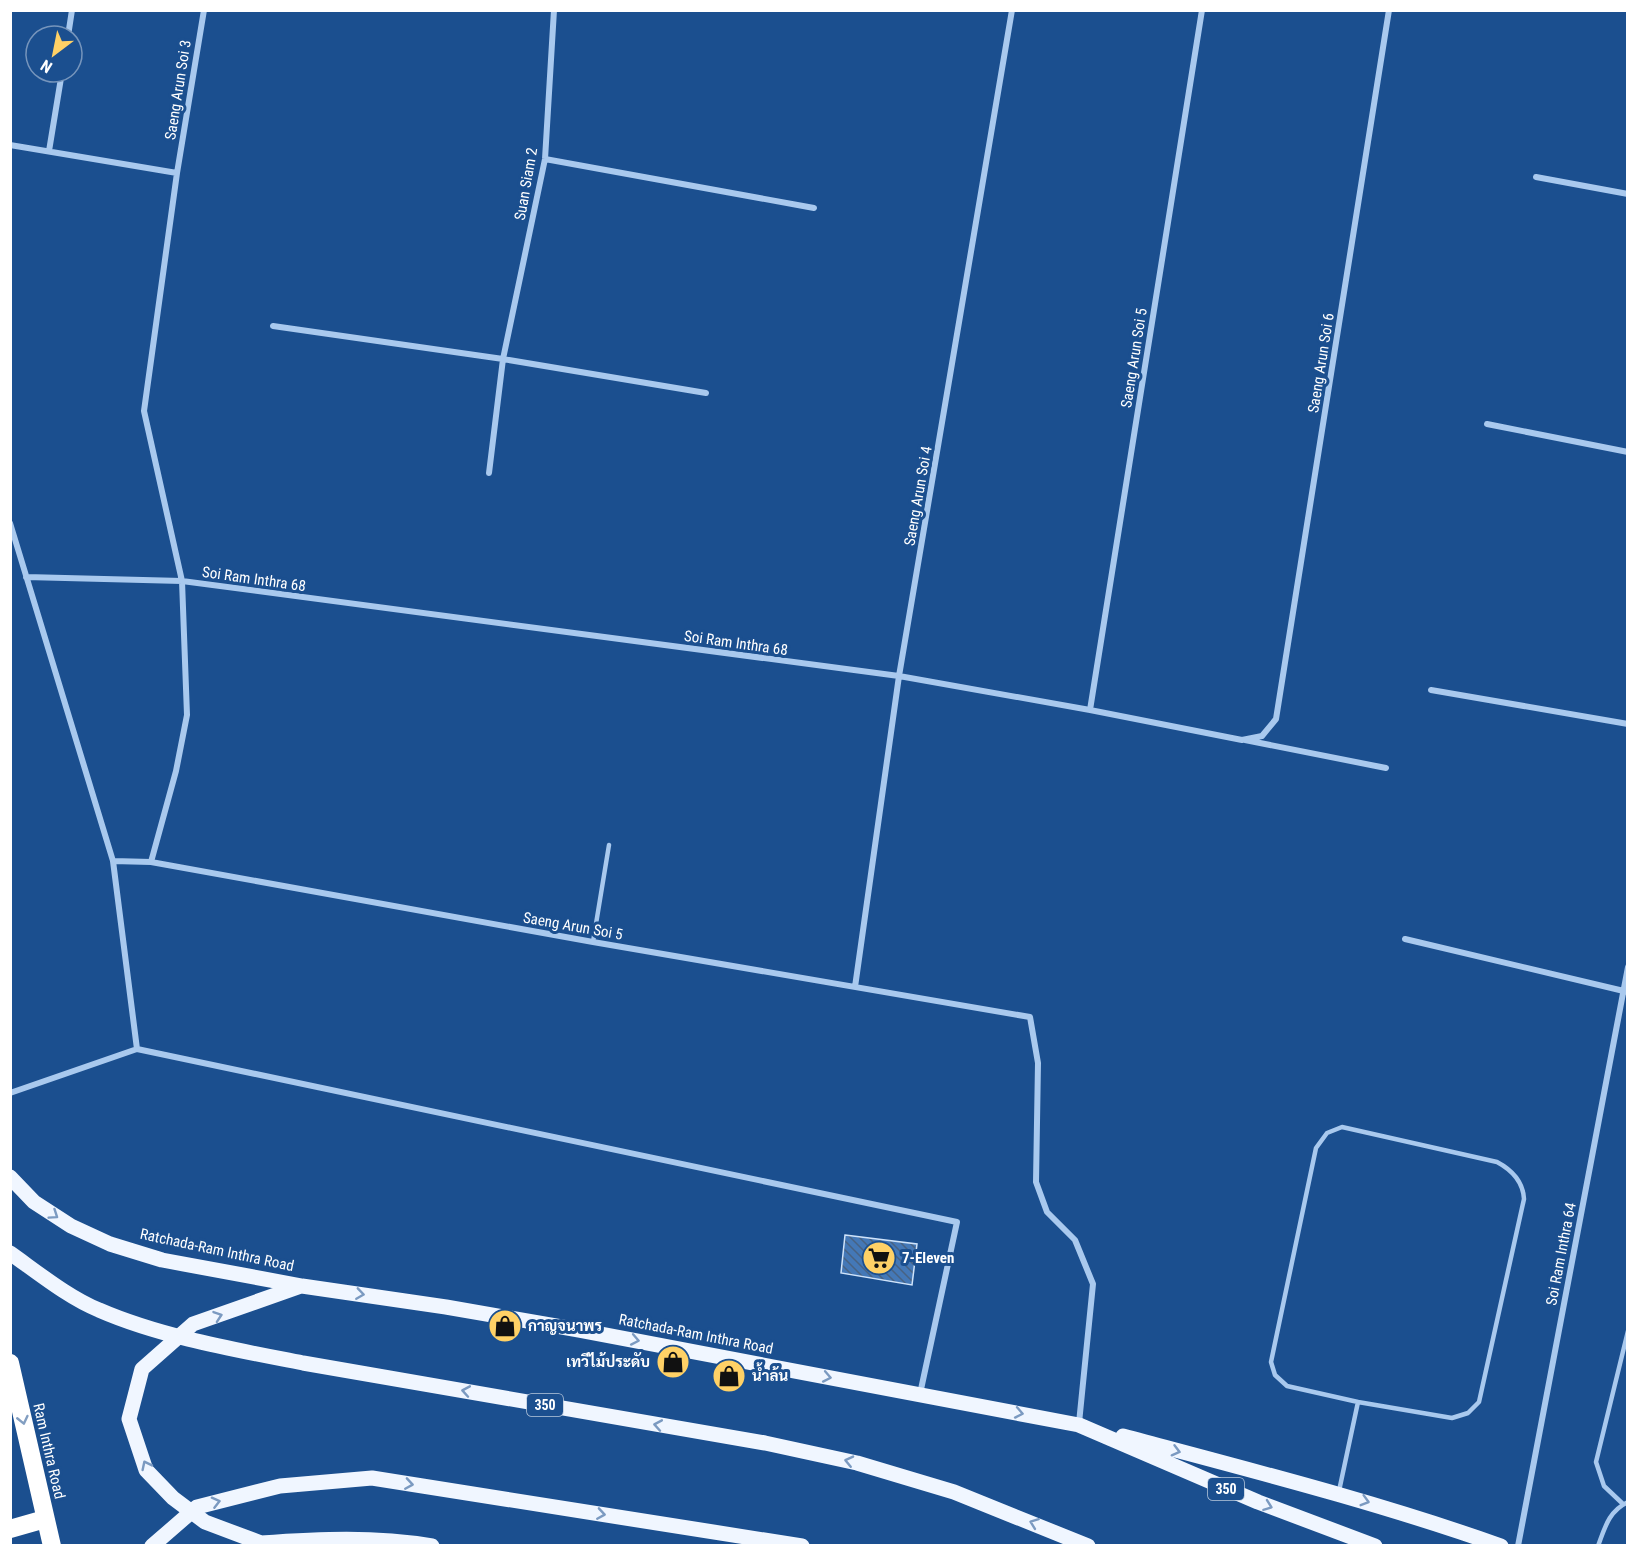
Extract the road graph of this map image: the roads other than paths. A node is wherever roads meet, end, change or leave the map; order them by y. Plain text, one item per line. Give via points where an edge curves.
1 (204, 10) edge
2 (554, 10) edge
3 (1012, 10) edge
4 (1202, 10) edge
5 (1389, 10) edge
6 (60, 84) edge
7 (10, 145) edge
8 (49, 151) junction
9 (545, 159) junction
10 (177, 173) junction
11 (1536, 177) dead end
12 (1628, 194) edge
13 (814, 208) dead end
14 (273, 326) dead end
15 (503, 359) junction
16 (706, 393) dead end
17 (1487, 424) dead end
18 (1628, 452) edge
19 (489, 473) dead end
20 (10, 523) edge
21 (26, 577) junction
22 (182, 581) junction
23 (899, 676) junction
24 (1431, 690) dead end
25 (1090, 710) junction
26 (1628, 724) edge
27 (1242, 740) junction
28 (1386, 768) dead end
29 (609, 845) dead end
30 (113, 861) junction
31 (151, 862) junction
32 (1405, 939) dead end
33 (593, 942) junction
34 (1628, 967) edge
35 (855, 987) junction
36 (1625, 992) edge
37 (137, 1049) junction
38 (10, 1093) edge
39 (10, 1177) edge
40 (10, 1253) edge
41 (302, 1286) junction
42 (1628, 1331) edge
43 (10, 1363) edge
44 (920, 1394) junction
45 (1358, 1402) junction
46 (1079, 1425) junction
47 (1339, 1494) junction
48 (1625, 1503) edge
49 (45, 1519) junction
50 (10, 1528) edge
51 (257, 1544) edge
52 (52, 1545) edge
53 (152, 1545) edge
54 (432, 1545) edge
55 (802, 1545) edge
56 (1088, 1545) edge
57 (1375, 1545) edge
58 (1501, 1545) edge
59 (1518, 1545) edge
60 (1598, 1545) edge

1 - 10 street, Saeng Arun Soi 3
2 - 9 street, Suan Siam 2
3 - 23 street, Saeng Arun Soi 4
4 - 25 street, Saeng Arun Soi 5
5 - 27 street, Saeng Arun Soi 6 via 1276,719 1262,736
6 - 8 street
7 - 8 street
8 - 10 street
9 - 13 street
9 - 15 street, Suan Siam 2
10 - 22 street, Soi Ram Inthra 68 via 144,411
11 - 12 street
14 - 15 street
15 - 16 street
15 - 19 street, Suan Siam 2
17 - 18 street
20 - 21 street
21 - 22 street, Soi Ram Inthra 68
21 - 30 street
22 - 23 street, Soi Ram Inthra 68
22 - 31 street, Soi Ram Inthra 68 via 187,715
23 - 25 street, Soi Ram Inthra 68
23 - 35 street, Saeng Arun Soi 4
24 - 26 street
25 - 27 street, Soi Ram Inthra 68
27 - 28 street, Soi Ram Inthra 68
29 - 33 lane
30 - 31 street, Saeng Arun Soi 5
30 - 37 street
31 - 33 street, Saeng Arun Soi 5
32 - 36 street
33 - 35 street, Saeng Arun Soi 5
34 - 36 street, Soi Ram Inthra 64
35 - 46 street, Saeng Arun Soi 5 via 1029,1017 1038,1063 1036,1182 1047,1212 1075,1240 1093,1284
36 - 59 street, Soi Ram Inthra 64
37 - 38 street
37 - 44 street via 957,1222
39 -> 41 main road, Ratchada-Ram Inthra Road / 350 via 34,1202 71,1226 110,1244 162,1260
56 -> 40 main road, 350, bridge via 954,1492 856,1463 753,1441 303,1363 158,1330 98,1310
41 -> 44 main road, Ratchada-Ram Inthra Road / 350 via 568,1328
51 -> 41 main road via 205,1522 173,1498 146,1470 129,1419 142,1369 194,1324
42 - 48 lane via 1596,1462 1604,1486
43 -> 49 highway, Ram Inthra Road
44 -> 46 main road, Ratchada-Ram Inthra Road / 350
45 - 45 lane via 1287,1386 1275,1375 1271,1362 1316,1148 1327,1134 1342,1127 1497,1162 1517,1178 1524,1199 1479,1402 1468,1413 1452,1418
45 - 47 lane
46 -> 47 main road
46 -> 57 main road, Ratchada-Ram Inthra Road / 350 via 1247,1498
47 -> 58 main road
48 - 60 lane via 1610,1515
49 - 50 highway
49 - 52 highway, Ram Inthra Road
51 - 54 main road via 331,1538
53 -> 55 main road, bridge via 197,1507 280,1486 372,1478

